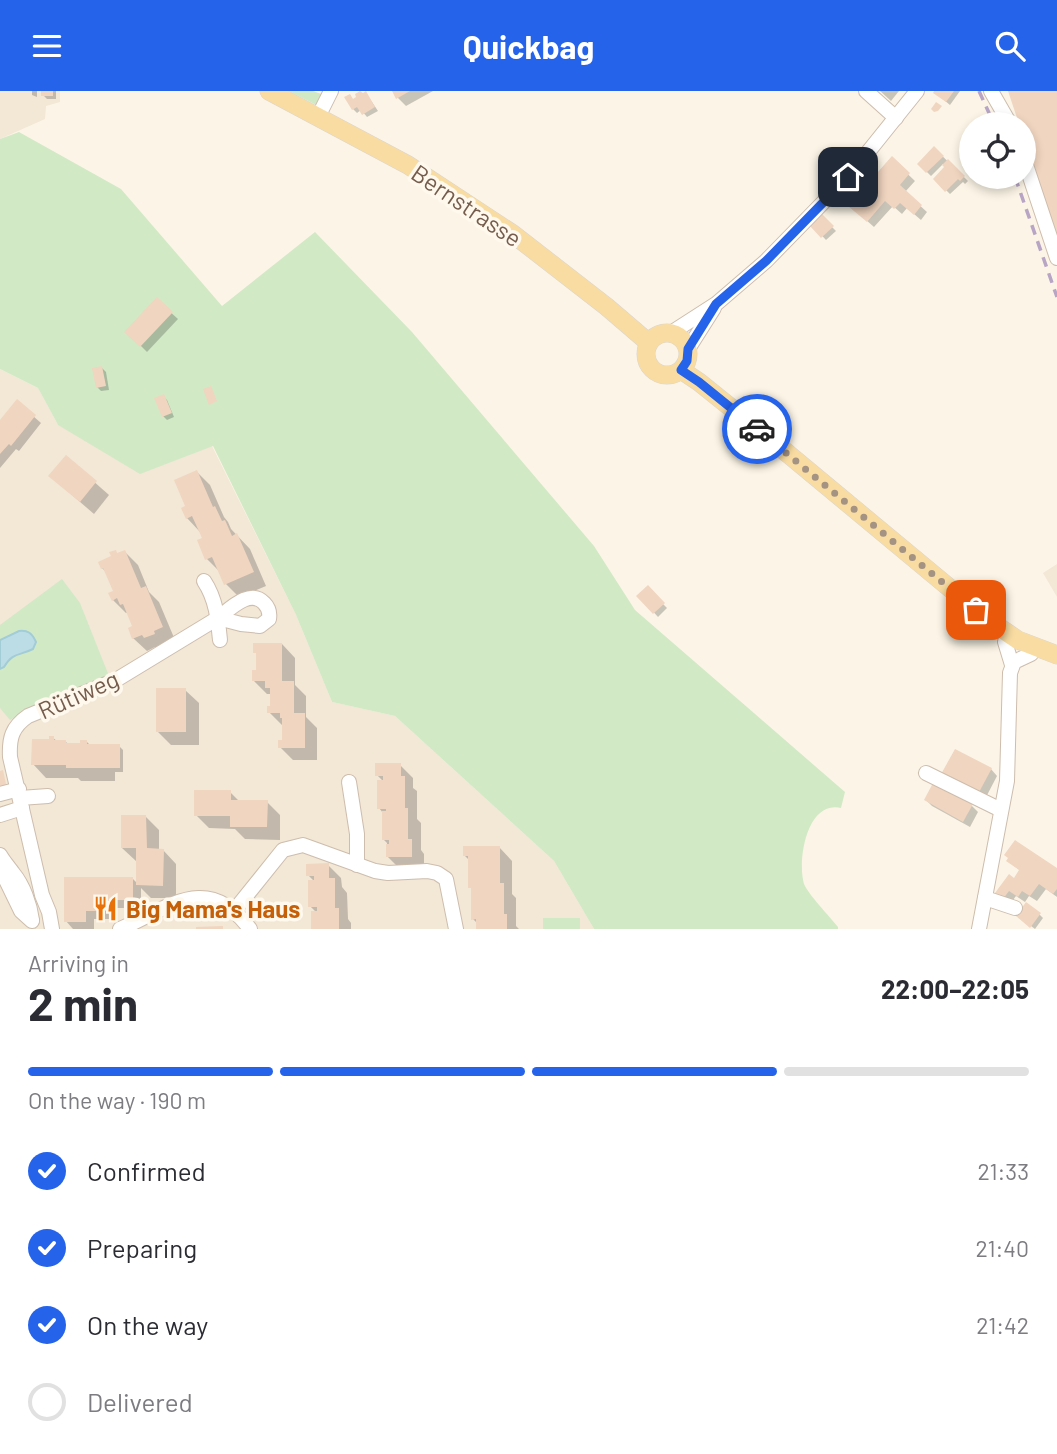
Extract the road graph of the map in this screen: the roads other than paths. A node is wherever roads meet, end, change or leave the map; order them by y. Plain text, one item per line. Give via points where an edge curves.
1 (269, 91) edge
2 (331, 91) edge
3 (866, 91) edge
4 (917, 91) edge
5 (991, 91) edge
6 (1003, 112) edge
7 (318, 117) junction
8 (897, 118) junction
9 (1034, 189) edge
10 (1057, 258) edge
11 (716, 304) junction
12 (671, 333) junction
13 (649, 343) junction
14 (688, 349) junction
15 (681, 370) junction
16 (204, 581) dead end
17 (218, 618) junction
18 (1007, 633) junction
19 (220, 640) dead end
20 (1036, 647) junction
21 (1057, 655) edge
22 (1012, 666) junction
23 (926, 773) dead end
24 (349, 782) dead end
25 (0, 794) edge
26 (48, 796) dead end
27 (20, 798) junction
28 (1001, 810) junction
29 (0, 815) edge
30 (3, 860) edge
31 (357, 865) junction
32 (42, 895) junction
33 (985, 898) junction
34 (1015, 908) dead end
35 (234, 911) junction
36 (34, 926) edge
37 (52, 929) edge
38 (120, 929) edge
39 (250, 929) edge
40 (456, 929) edge
41 (979, 929) edge

1 - 7 main road, Bernstrasse
2 - 7 street
3 - 8 street
4 - 8 street
5 - 6 street
7 - 13 main road, Bernstrasse via 408,165 513,234
8 - 11 street via 825,201
9 - 10 street
11 - 12 street
11 - 14 street
12 - 13 main road via 659,334
12 - 14 main road
13 - 15 main road via 645,355 653,371 670,375
14 - 15 main road
15 - 18 main road
16 - 17 street via 213,594
17 - 19 street
17 - 27 street, Rütiweg via 116,680 19,722 9,747
18 - 20 main road
18 - 22 street
20 - 21 main road
20 - 22 street
22 - 28 street via 1008,771
23 - 28 street
24 - 31 street
25 - 27 street
26 - 27 street
27 - 29 street
27 - 32 street, Rütiweg
28 - 33 street
30 - 36 street via 30,907
31 - 35 street via 303,845 290,847 276,856
31 - 40 street via 388,873 437,873 446,880
32 - 36 street, Rütiweg
32 - 37 street, Rütiweg
33 - 34 street
33 - 41 street
35 - 38 street via 216,900 192,898
35 - 39 street

